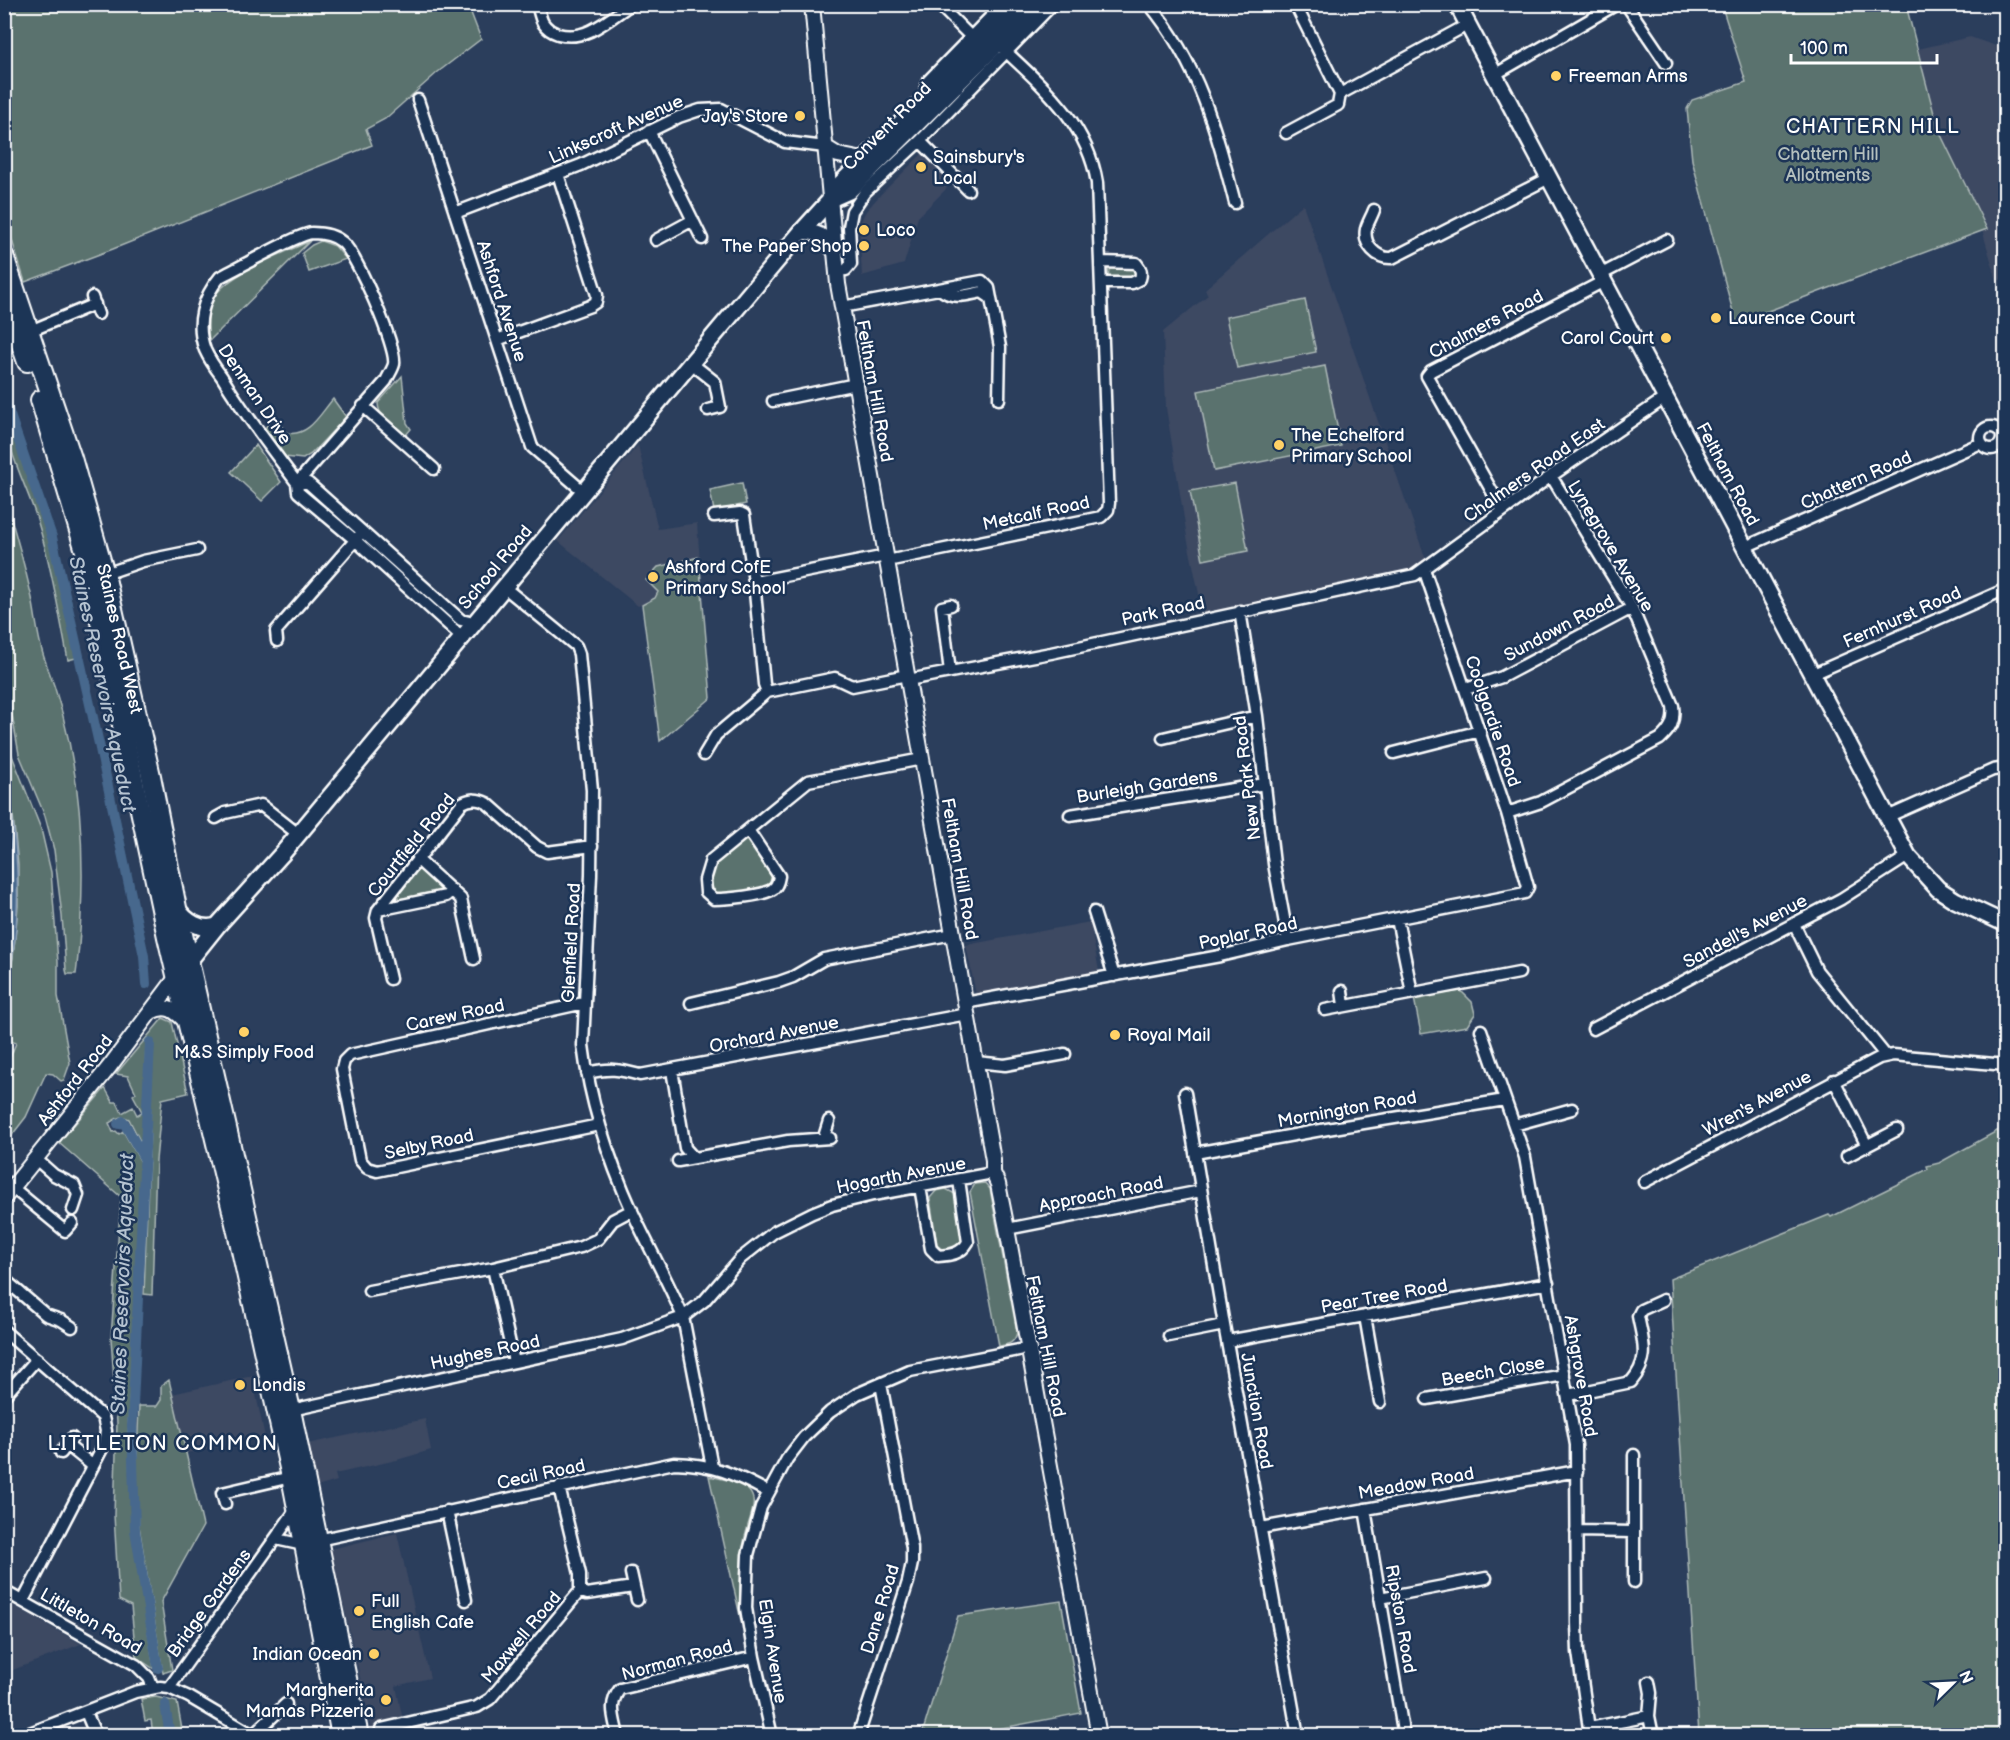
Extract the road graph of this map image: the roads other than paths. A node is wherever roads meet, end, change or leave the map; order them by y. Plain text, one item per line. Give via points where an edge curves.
1 (537, 4) edge
2 (631, 4) edge
3 (812, 4) edge
4 (941, 4) edge
5 (1004, 4) edge
6 (1019, 4) edge
7 (1038, 4) edge
8 (1053, 4) edge
9 (1149, 4) edge
10 (1295, 4) edge
11 (1457, 4) edge
12 (1617, 4) edge
13 (1626, 4) edge
14 (1467, 25) junction
15 (971, 37) junction
16 (1003, 48) junction
17 (1666, 63) dead end
18 (1494, 75) junction
19 (1340, 94) junction
20 (418, 100) dead end
21 (924, 101) junction
22 (649, 131) junction
23 (1286, 133) dead end
24 (920, 141) junction
25 (825, 147) junction
26 (863, 160) junction
27 (558, 174) junction
28 (1549, 178) junction
29 (968, 190) dead end
30 (831, 199) junction
31 (1235, 203) dead end
32 (1374, 210) dead end
33 (455, 213) junction
34 (693, 220) junction
35 (801, 232) junction
36 (702, 239) dead end
37 (656, 240) dead end
38 (1667, 240) dead end
39 (836, 255) junction
40 (4, 256) edge
41 (1100, 262) junction
42 (836, 271) junction
43 (1602, 278) junction
44 (1101, 284) junction
45 (4, 296) edge
46 (95, 305) dead end
47 (842, 307) junction
48 (30, 331) junction
49 (497, 340) junction
50 (691, 363) junction
51 (856, 384) junction
52 (1665, 398) junction
53 (999, 399) dead end
54 (773, 401) dead end
55 (363, 406) junction
56 (708, 410) dead end
57 (1981, 443) dead end
58 (434, 469) dead end
59 (1551, 476) junction
60 (297, 483) junction
61 (584, 492) junction
62 (1503, 511) junction
63 (714, 516) dead end
64 (359, 536) junction
65 (1745, 547) junction
66 (197, 550) dead end
67 (886, 558) junction
68 (1424, 569) junction
69 (105, 574) junction
70 (754, 582) junction
71 (504, 587) junction
72 (2006, 589) edge
73 (951, 605) dead end
74 (1632, 608) junction
75 (1240, 611) junction
76 (474, 623) junction
77 (462, 638) junction
78 (278, 641) dead end
79 (950, 672) junction
80 (1811, 675) junction
81 (907, 678) junction
82 (1466, 689) junction
83 (767, 692) junction
84 (1257, 716) junction
85 (1480, 731) junction
86 (1163, 738) dead end
87 (1394, 753) dead end
88 (704, 754) dead end
89 (922, 759) junction
90 (2006, 768) edge
91 (1265, 784) junction
92 (1507, 813) junction
93 (1070, 815) dead end
94 (1887, 817) junction
95 (216, 818) dead end
96 (748, 830) junction
97 (298, 834) junction
98 (592, 846) junction
99 (1908, 856) junction
100 (417, 859) junction
101 (1528, 884) joint
102 (452, 890) junction
103 (177, 908) junction
104 (378, 910) junction
105 (1094, 912) dead end
106 (1397, 919) junction
107 (1794, 924) junction
108 (2006, 924) edge
109 (217, 926) junction
110 (953, 934) junction
111 (1288, 940) junction
112 (474, 959) dead end
113 (189, 960) junction
114 (1519, 973) dead end
115 (1114, 976) junction
116 (176, 978) junction
117 (390, 979) dead end
118 (1342, 991) dead end
119 (1412, 993) junction
120 (584, 1003) junction
121 (691, 1003) dead end
122 (1344, 1005) junction
123 (966, 1009) junction
124 (1325, 1010) dead end
125 (151, 1012) junction
126 (187, 1023) junction
127 (1593, 1029) dead end
128 (1481, 1030) dead end
129 (1065, 1053) dead end
130 (1886, 1056) junction
131 (976, 1062) junction
132 (2006, 1065) edge
133 (342, 1069) joint
134 (672, 1070) junction
135 (586, 1073) junction
136 (1834, 1080) junction
137 (1185, 1093) dead end
138 (1505, 1100) junction
139 (1573, 1109) dead end
140 (829, 1121) dead end
141 (599, 1125) junction
142 (1514, 1125) junction
143 (1897, 1130) dead end
144 (1867, 1146) junction
145 (1195, 1153) junction
146 (1847, 1156) dead end
147 (694, 1158) junction
148 (36, 1159) junction
149 (678, 1161) dead end
150 (993, 1173) junction
151 (959, 1180) junction
152 (1644, 1182) dead end
153 (920, 1187) junction
154 (1201, 1191) junction
155 (9, 1193) edge
156 (73, 1210) dead end
157 (632, 1210) junction
158 (72, 1223) dead end
159 (1007, 1228) junction
160 (494, 1268) junction
161 (4, 1279) edge
162 (1548, 1283) junction
163 (369, 1292) dead end
164 (1664, 1300) dead end
165 (1365, 1316) junction
166 (682, 1317) junction
167 (1224, 1325) junction
168 (72, 1327) dead end
169 (4, 1331) edge
170 (1169, 1336) dead end
171 (1227, 1341) junction
172 (1029, 1348) junction
173 (37, 1359) junction
174 (514, 1362) junction
175 (1564, 1375) junction
176 (881, 1384) junction
177 (1568, 1395) junction
178 (4, 1396) edge
179 (1427, 1399) dead end
180 (1380, 1402) dead end
181 (291, 1410) junction
182 (66, 1445) dead end
183 (1634, 1455) dead end
184 (93, 1466) junction
185 (712, 1467) junction
186 (1577, 1471) junction
187 (291, 1477) junction
188 (559, 1487) junction
189 (768, 1492) junction
190 (225, 1504) dead end
191 (297, 1508) junction
192 (1365, 1509) junction
193 (447, 1511) junction
194 (1261, 1528) junction
195 (1576, 1531) junction
196 (1634, 1532) junction
197 (276, 1539) junction
198 (312, 1544) junction
199 (631, 1573) dead end
200 (1486, 1578) dead end
201 (1634, 1582) dead end
202 (633, 1587) junction
203 (4, 1591) edge
204 (580, 1591) junction
205 (1380, 1598) junction
206 (466, 1600) dead end
207 (637, 1600) dead end
208 (23, 1601) junction
209 (754, 1657) junction
210 (1649, 1682) dead end
211 (153, 1688) junction
212 (169, 1688) junction
213 (285, 1704) dead end
214 (86, 1712) junction
215 (1649, 1716) junction
216 (381, 1729) dead end
217 (1590, 1732) edge
218 (254, 1735) edge
219 (22, 1736) edge
220 (96, 1736) edge
221 (341, 1736) edge
222 (359, 1736) edge
223 (618, 1736) edge
224 (772, 1736) edge
225 (858, 1736) edge
226 (1099, 1736) edge
227 (1298, 1736) edge
228 (1404, 1736) edge
229 (1653, 1736) edge

1 - 2 street via 543,23 551,32 567,37 581,36
3 - 25 street, Feltham Hill Road
4 - 15 street
5 - 15 street, Convent Road
6 - 21 main road, Convent Road
7 - 16 main road, Convent Road
8 - 16 street, Convent Road
9 - 31 street via 1171,33 1206,99
10 - 19 street
11 - 14 main road, Feltham Road
12 - 18 street
13 - 17 street
14 - 18 main road, Feltham Road
14 - 19 street
15 - 21 street, Convent Road via 928,81
16 - 24 street, Convent Road
16 - 30 main road, Convent Road via 849,191
16 - 41 street, Metcalf Road via 1065,110 1089,149 1097,183
18 - 28 main road, Feltham Road
19 - 23 street via 1338,105
20 - 33 street, Ashford Avenue
21 - 26 main road, Convent Road
22 - 25 street, Linkscroft Avenue via 700,110 721,109 785,142
22 - 27 street, Linkscroft Avenue
22 - 34 street
24 - 29 street
24 - 42 street, Convent Road via 865,192 852,211 851,264 846,270
25 - 26 street via 838,155
25 - 30 street, Feltham Hill Road
26 - 30 main road, Convent Road
27 - 33 street, Linkscroft Avenue
27 - 49 street via 596,302
28 - 32 street via 1392,258 1374,254 1368,244 1366,231
28 - 43 main road, Feltham Road
30 - 35 main road, School Road
30 - 39 street, Feltham Hill Road
33 - 49 street, Ashford Avenue
34 - 36 street
34 - 37 street
35 - 39 street via 823,235
35 - 50 main road, School Road
38 - 43 street
39 - 42 street, Feltham Hill Road
40 - 48 highway, Staines Road West
41 - 44 street, Metcalf Road
41 - 44 street via 1136,263 1142,274 1132,283
42 - 47 street, Feltham Hill Road
43 - 52 main road, Feltham Road
43 - 62 street, Chalmers Road via 1427,376
44 - 67 street, Metcalf Road via 1108,510 1101,517
45 - 116 highway, Staines Road West via 85,551
46 - 48 street
47 - 51 street, Feltham Hill Road
47 - 53 street via 940,289 954,296 982,292 991,298 1000,347
48 - 69 highway, Staines Road West
49 - 61 street, Ashford Avenue via 532,447
50 - 56 street via 715,382 720,407
50 - 61 main road, School Road
51 - 54 street
51 - 67 street, Feltham Hill Road
52 - 59 street, Chalmers Road East
52 - 65 main road, Feltham Road
55 - 58 street
55 - 60 street, Denman Drive
55 - 60 street, Denman Drive via 386,381 394,364 393,356 381,316 352,252 341,240 309,233 220,277 204,303 200,323 205,350
57 - 65 street, Chattern Road
59 - 62 street, Chalmers Road East
59 - 74 street, Lynegrove Avenue
60 - 64 street, Denman Drive via 298,492
61 - 71 main road, School Road
62 - 68 street, Chalmers Road East
63 - 70 street via 744,515
64 - 76 street, Denman Drive via 461,620
64 - 77 street, Denman Drive
64 - 78 street via 276,631
65 - 80 main road, Feltham Road
66 - 69 street
67 - 70 street, Metcalf Road
67 - 81 street, Feltham Hill Road
68 - 75 street, Park Road via 1415,575
68 - 82 street, Coolgardie Road
69 - 103 highway, Staines Road West
70 - 83 street
71 - 76 main road, School Road
71 - 98 street, Glenfield Road via 576,646 579,654 592,790
72 - 80 street, Fernhurst Road
73 - 79 street via 942,607
74 - 82 street, Sundown Road via 1502,677
74 - 92 street, Lynegrove Avenue via 1673,706 1671,729 1660,739 1551,797
75 - 79 street, Park Road
75 - 84 street, New Park Road
76 - 77 main road, School Road
77 - 97 main road, School Road
79 - 81 street, Park Road
80 - 94 main road, Feltham Road
81 - 83 street, Park Road via 852,686 835,678
81 - 89 street, Feltham Hill Road
82 - 85 street, Coolgardie Road
83 - 88 street via 716,735
84 - 86 street
84 - 91 street, New Park Road
85 - 87 street
85 - 92 street, Coolgardie Road
89 - 96 street via 808,781
89 - 110 street, Feltham Hill Road
90 - 94 street via 1993,770
91 - 93 street, Burleigh Gardens
91 - 111 street, New Park Road
92 - 101 street, Coolgardie Road
94 - 99 main road, Feltham Road
95 - 97 street via 261,805
96 - 96 street via 711,860 705,880 706,892 714,899 771,891 777,885 779,876
97 - 109 main road, School Road
98 - 100 street, Courtfield Road via 548,852 487,803 469,800 462,803
98 - 120 street, Glenfield Road
99 - 107 street, Sandell's Avenue
99 - 108 main road, Feltham Road via 1938,889
100 - 102 street
100 - 104 street, Courtfield Road
101 - 106 street, Poplar Road via 1528,891 1522,895
102 - 104 street via 446,896
102 - 112 street via 461,899
103 - 109 main road via 191,923
103 - 113 highway, Staines Road West
104 - 117 street, Courtfield Road via 376,918
105 - 115 street
106 - 111 street, Poplar Road
106 - 119 street
107 - 127 street, Sandell's Avenue
107 - 130 street via 1817,971
109 - 113 main road, School Road
110 - 121 street via 824,958 778,982
110 - 123 street, Feltham Hill Road
111 - 115 street, Poplar Road
113 - 116 main road, School Road
113 - 181 highway, Staines Road West
114 - 119 street
115 - 123 street, Poplar Road
116 - 125 street, Ashford Road
116 - 126 highway, Staines Road West
118 - 122 street
119 - 122 street
120 - 133 street, Carew Road via 350,1055
120 - 135 street, Glenfield Road
122 - 124 street
123 - 131 street, Feltham Hill Road
123 - 134 street, Orchard Avenue
125 - 126 street via 167,1008
125 - 148 street, Ashford Road
126 - 187 highway, Staines Road West
128 - 138 street, Ashgrove Road
129 - 131 street via 1005,1065
130 - 132 street, Wren's Avenue
130 - 136 street, Wren's Avenue
131 - 150 street, Feltham Hill Road
133 - 141 street, Selby Road via 360,1160 376,1171
134 - 135 street, Orchard Avenue via 640,1075 620,1068
134 - 147 street via 685,1148
135 - 141 street, Glenfield Road
136 - 144 street
136 - 152 street, Wren's Avenue
137 - 145 street, Junction Road
138 - 142 street, Ashgrove Road
138 - 145 street, Mornington Road
139 - 142 street
140 - 147 street via 827,1138
141 - 157 street, Glenfield Road
142 - 162 street, Ashgrove Road via 1525,1157
143 - 144 street
144 - 146 street
145 - 154 street, Junction Road
147 - 149 street
148 - 155 street, Ashford Road
148 - 156 street via 54,1175 74,1185 78,1195
150 - 151 street, Hogarth Avenue
150 - 159 street, Feltham Hill Road
151 - 153 street, Hogarth Avenue
151 - 153 street via 968,1242 963,1250 951,1255 938,1256 931,1249
153 - 166 street, Hogarth Avenue via 832,1205 774,1232 740,1259 704,1301
154 - 159 street, Approach Road
154 - 167 street, Junction Road
155 - 158 street via 65,1231
157 - 160 street via 613,1220 598,1239 587,1245
157 - 166 street, Glenfield Road
159 - 172 street, Feltham Hill Road
160 - 163 street
160 - 174 street
161 - 168 street via 46,1315
162 - 165 street, Pear Tree Road
162 - 175 street, Ashgrove Road
164 - 177 street via 1641,1310 1638,1316 1645,1355 1631,1382
165 - 171 street, Pear Tree Road
165 - 180 street
166 - 174 street, Hughes Road via 622,1339
166 - 185 street
167 - 170 street
167 - 171 street, Junction Road
169 - 173 street
171 - 194 street, Junction Road
172 - 176 street, Elgin Avenue via 910,1371
172 - 226 street, Feltham Hill Road
173 - 178 street
173 - 184 street via 103,1417 106,1438
174 - 181 street, Hughes Road
175 - 177 street, Ashgrove Road
175 - 179 street, Beech Close
176 - 189 street, Elgin Avenue via 830,1412 804,1437
176 - 225 street, Dane Road via 912,1563
177 - 186 street, Ashgrove Road
181 - 198 highway, Staines Road West
182 - 184 street
183 - 196 street
184 - 208 street
185 - 188 street, Cecil Road via 674,1463
185 - 189 street, Cecil Road
186 - 192 street, Meadow Road
186 - 195 street, Ashgrove Road
187 - 190 street via 222,1494
187 - 191 highway, Staines Road West
188 - 193 street, Cecil Road
188 - 204 street, Maxwell Road via 580,1574
189 - 209 street, Elgin Avenue via 748,1555 746,1608
191 - 197 street, Bridge Gardens
191 - 198 highway, Staines Road West
192 - 194 street, Meadow Road
192 - 205 street, Ripston Road
193 - 198 street, Cecil Road
193 - 206 street
194 - 227 street, Junction Road
195 - 196 street
195 - 217 street, Ashgrove Road via 1578,1652
196 - 201 street
197 - 198 street
197 - 212 street, Bridge Gardens
198 - 221 highway
198 - 222 highway
199 - 202 street
200 - 205 street
202 - 204 street, Maxwell Road via 587,1594
202 - 207 street
203 - 208 street, Littleton Road
204 - 216 street, Maxwell Road via 490,1699 477,1707
205 - 228 street, Ripston Road
208 - 211 street, Littleton Road via 136,1665
209 - 223 street, Norman Road via 620,1689 613,1698
209 - 224 street, Elgin Avenue
210 - 215 street
211 - 212 street
211 - 214 street
212 - 218 street
213 - 218 street
214 - 219 street
214 - 220 street
215 - 217 street
215 - 229 street

